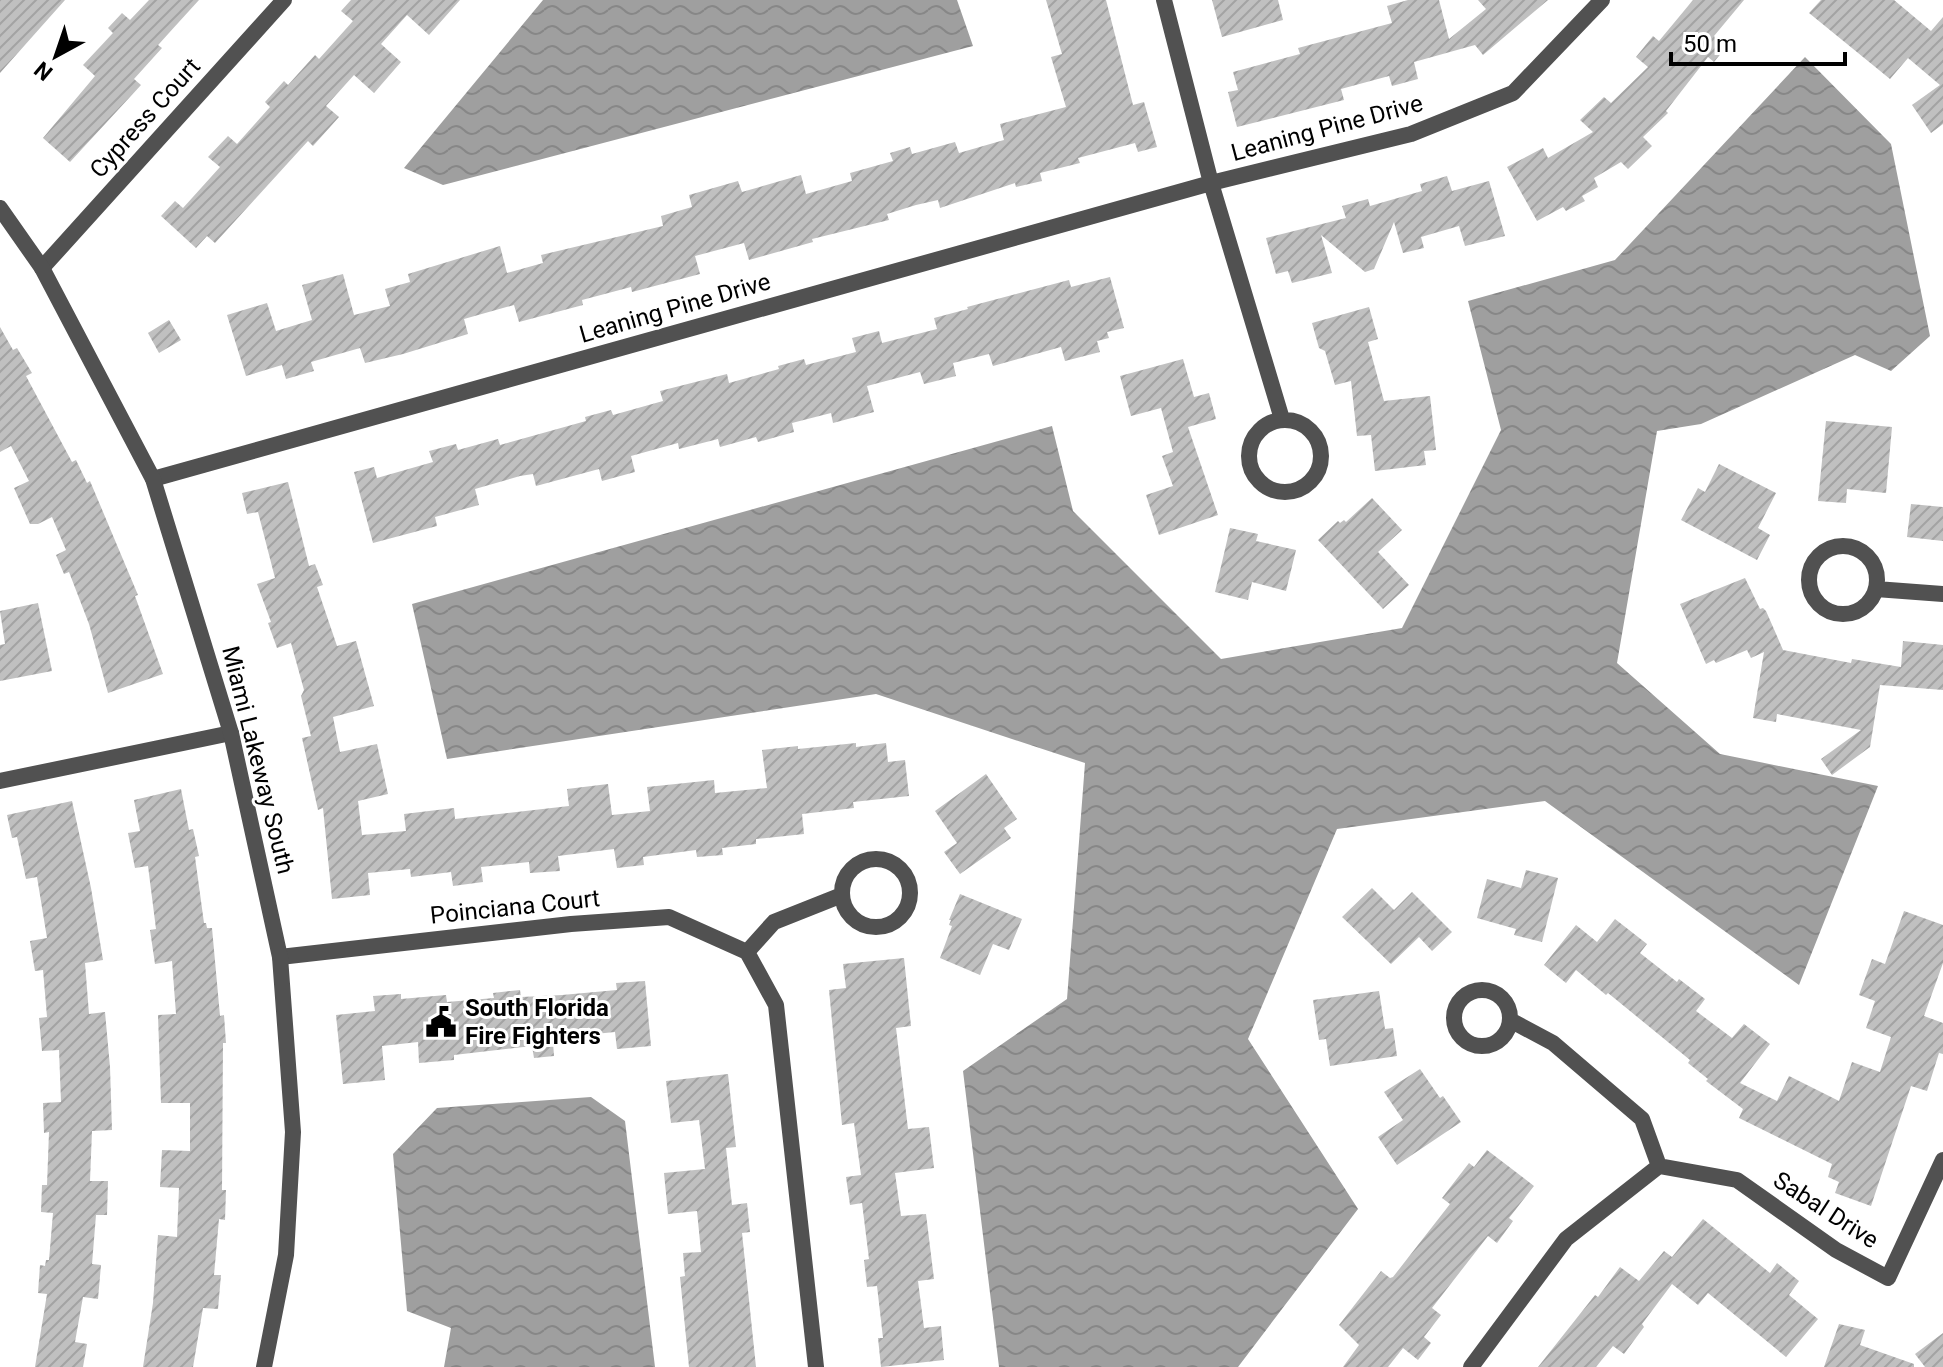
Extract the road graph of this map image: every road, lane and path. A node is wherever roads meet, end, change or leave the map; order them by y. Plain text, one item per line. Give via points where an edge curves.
1 (284, 0) edge
2 (1164, 0) edge
3 (1602, 0) edge
4 (1211, 183) junction
5 (0, 208) edge
6 (42, 268) junction
7 (1282, 419) junction
8 (153, 479) junction
9 (1876, 589) junction
10 (1943, 594) edge
11 (231, 733) junction
12 (0, 781) edge
13 (842, 895) junction
14 (747, 952) junction
15 (280, 957) junction
16 (1510, 1020) dead end
17 (1943, 1160) edge
18 (1659, 1166) junction
19 (264, 1367) edge
20 (816, 1367) edge
21 (1471, 1367) edge

1 - 6 street, Cypress Court
2 - 4 street, Leaning Pine Drive
3 - 4 street, Leaning Pine Drive via 1513,93 1411,134
4 - 7 street, Leaning Pine Drive
4 - 8 street, Leaning Pine Drive
5 - 6 street, Miami Lakeway South
6 - 8 street, Miami Lakeway South
7 - 7 street via 1253,437 1248,459 1257,480 1288,492 1300,490 1317,475 1321,453 1313,432
8 - 11 street, Miami Lakeway South
9 - 9 street via 1870,559 1852,547 1831,548 1814,560 1810,570 1811,591 1833,612 1864,607
9 - 10 street
11 - 12 street
11 - 15 street, Miami Lakeway South
13 - 13 street via 851,917 885,927 904,913 911,891 903,871 874,858 854,866
13 - 14 street via 774,922
14 - 15 street, Poinciana Court via 669,917
14 - 20 street via 776,1005
15 - 19 street, Miami Lakeway South via 293,1132 286,1255
16 - 18 street via 1553,1043 1642,1119
17 - 18 street, Sabal Drive via 1888,1278 1836,1250 1737,1180
18 - 21 street via 1566,1239

